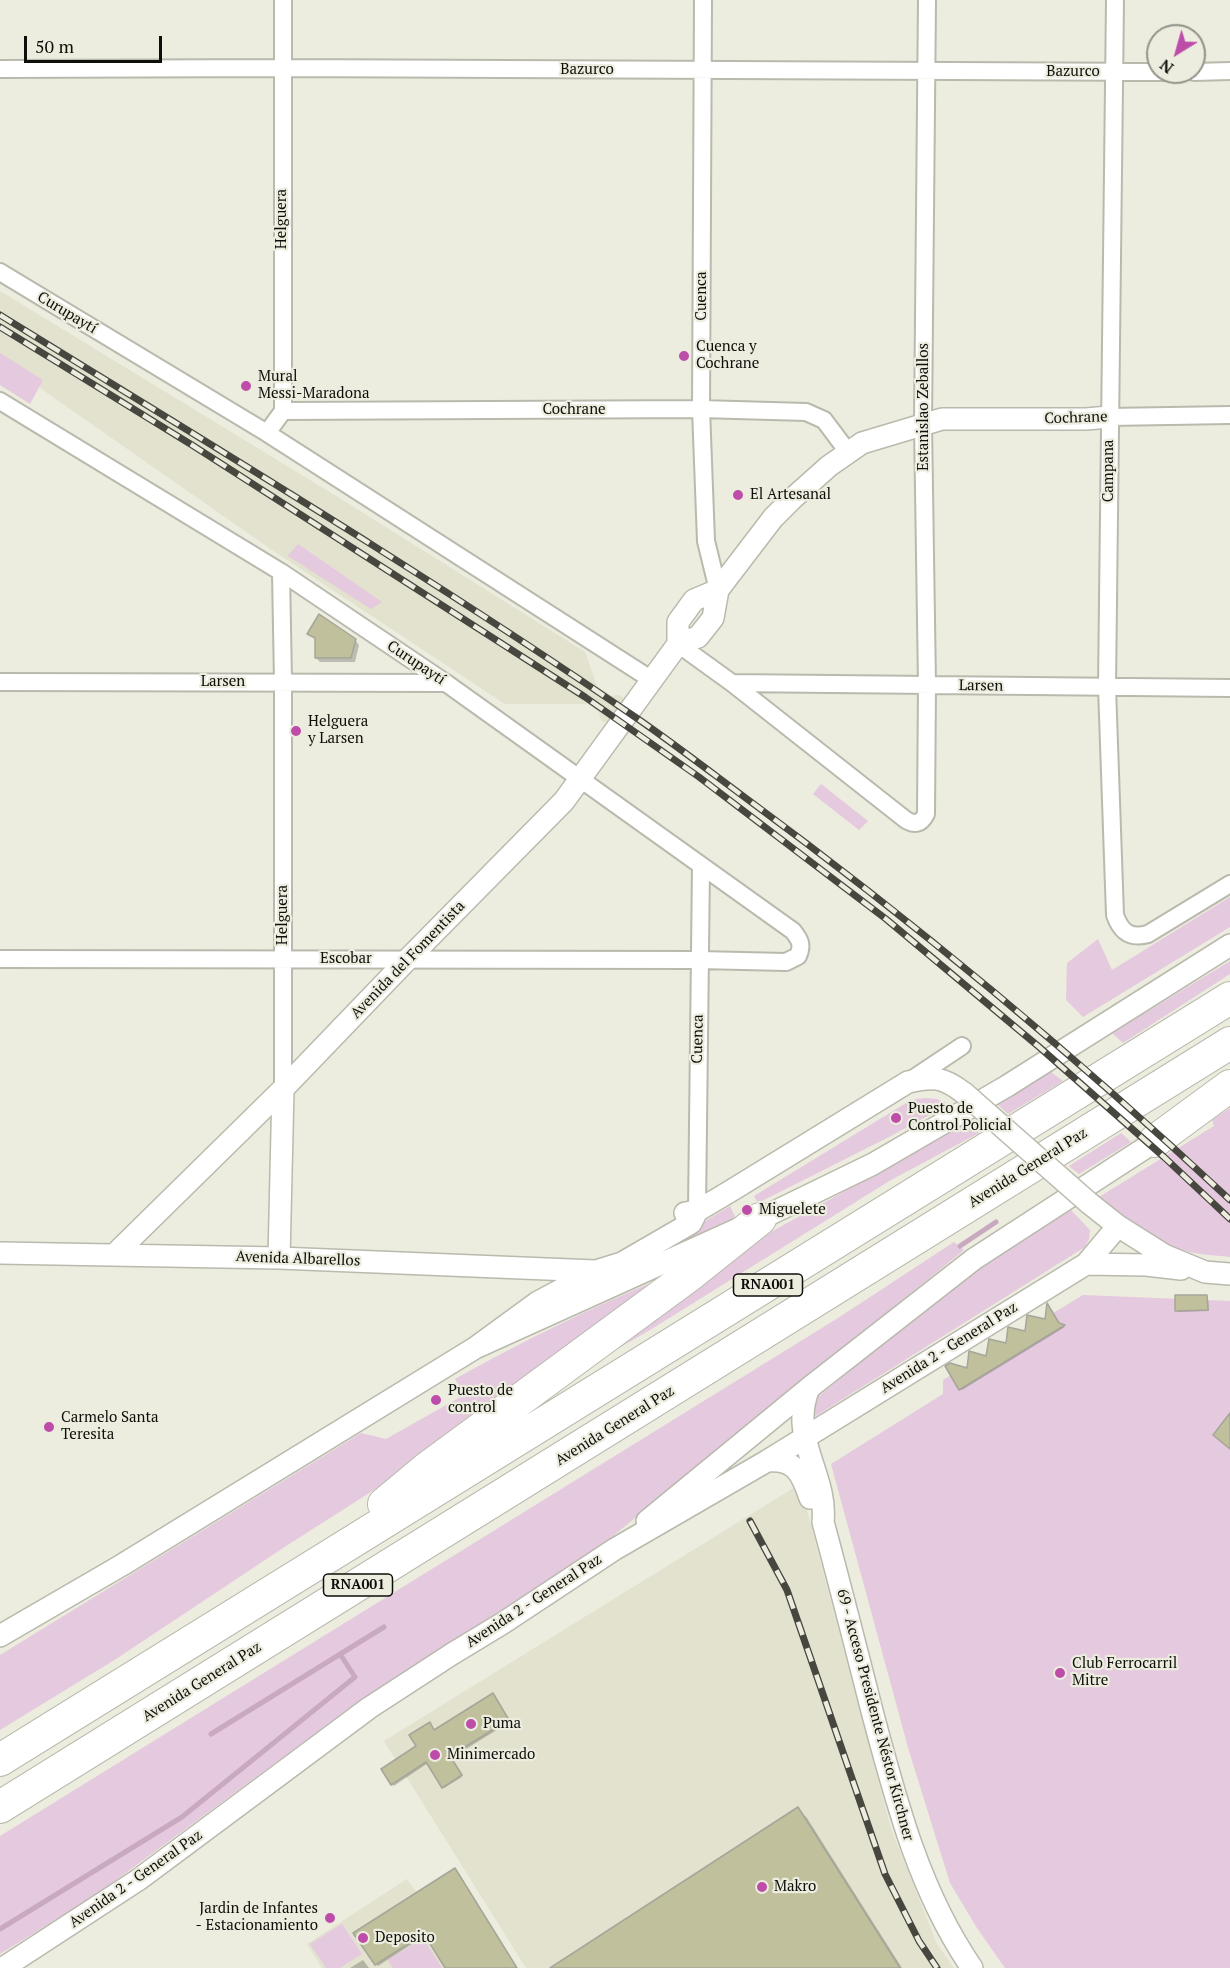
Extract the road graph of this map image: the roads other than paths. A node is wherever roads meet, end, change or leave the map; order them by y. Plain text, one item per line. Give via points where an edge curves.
1 (283, 0) edge
2 (703, 0) edge
3 (927, 0) edge
4 (1115, 0) edge
5 (283, 68) junction
6 (0, 69) edge
7 (703, 70) junction
8 (926, 71) junction
9 (1146, 72) edge
10 (1206, 72) edge
11 (1230, 72) edge
12 (1114, 73) junction
13 (0, 272) edge
14 (4, 406) edge
15 (701, 409) junction
16 (283, 411) junction
17 (1230, 415) edge
18 (1109, 417) junction
19 (923, 424) junction
20 (267, 433) junction
21 (848, 452) junction
22 (281, 572) junction
23 (718, 590) junction
24 (678, 644) junction
25 (652, 680) junction
26 (0, 682) edge
27 (283, 682) junction
28 (446, 683) junction
29 (732, 683) junction
30 (927, 685) junction
31 (1107, 687) junction
32 (1230, 688) edge
33 (582, 779) junction
34 (701, 866) junction
35 (1230, 884) edge
36 (1230, 945) edge
37 (798, 956) joint
38 (0, 959) edge
39 (283, 959) junction
40 (408, 960) junction
41 (699, 960) junction
42 (1230, 998) edge
43 (1230, 1043) edge
44 (962, 1046) dead end
45 (908, 1082) junction
46 (1230, 1086) edge
47 (283, 1089) junction
48 (1230, 1096) edge
49 (1155, 1141) junction
50 (696, 1211) junction
51 (760, 1219) junction
52 (1118, 1226) junction
53 (0, 1253) edge
54 (114, 1255) junction
55 (279, 1258) junction
56 (1086, 1264) junction
57 (596, 1271) junction
58 (1205, 1272) junction
59 (1230, 1274) edge
60 (475, 1348) junction
61 (809, 1388) junction
62 (805, 1437) junction
63 (766, 1461) junction
64 (823, 1522) junction
65 (615, 1549) junction
66 (306, 1571) junction
67 (5, 1630) edge
68 (0, 1760) edge
69 (0, 1807) edge
70 (3, 1968) edge
71 (972, 1968) edge

1 - 5 street, Helguera
2 - 7 street, Cuenca
3 - 8 street, Estanislao Zeballos
4 - 12 street, Campana
5 - 6 street, Bazurco
5 - 7 street, Bazurco
5 - 16 street, Helguera
7 - 8 street, Bazurco
7 - 15 street, Cuenca
8 - 12 street, Bazurco
8 - 19 street, Estanislao Zeballos
9 - 12 street, Bazurco
10 - 11 street
12 - 18 street, Campana
13 - 20 street, Curupaytí
14 - 22 street, Curupaytí
15 - 16 street, Cochrane
15 - 21 street, Cochrane via 806,412 824,420
15 - 23 street, Cuenca via 706,541
16 - 20 street
17 - 18 street, Cochrane
18 - 19 street, Cochrane via 942,419
18 - 31 street, Campana
19 - 21 street, Avenida del Fomentista via 862,443
19 - 30 street, Estanislao Zeballos
20 - 25 street, Curupaytí
21 - 23 street, Avenida del Fomentista via 772,518
22 - 27 street, Helguera
22 - 28 street, Curupaytí
23 - 24 street, Avenida del Fomentista via 694,600 678,622
24 - 25 street, Avenida del Fomentista
24 - 29 street
25 - 33 street, Avenida del Fomentista
26 - 27 street, Larsen
27 - 28 street, Larsen
27 - 39 street, Helguera
28 - 33 street, Curupaytí
29 - 30 street, Larsen
29 - 30 street, Estanislao Zeballos via 912,824 919,823 926,814
30 - 31 street, Larsen
31 - 32 street, Larsen
31 - 35 street, Campana via 1115,915 1124,931 1131,936 1148,934
33 - 34 street, Curupaytí
33 - 40 street, Avenida del Fomentista
34 - 37 street, Curupaytí via 793,931 802,948
34 - 41 street, Cuenca
36 - 51 street via 941,1126
37 - 41 street, Escobar via 786,962
38 - 39 street, Escobar
39 - 40 street, Escobar
39 - 47 street, Helguera
40 - 41 street, Escobar
40 - 47 street, Avenida del Fomentista
41 - 50 street, Cuenca
42 - 66 highway, RNA001
43 - 69 highway, Avenida General Paz / RNA001
44 - 45 street
45 - 50 street
45 - 52 street, bridge via 938,1078 949,1083
46 - 49 highway
47 - 54 street, Avenida del Fomentista
47 - 55 street, Helguera
48 - 49 street
49 - 61 street via 974,1259
50 - 57 street via 684,1213 645,1236
51 - 60 street
51 - 66 highway via 426,1468
52 - 56 street, Avenida 2 - General Paz
52 - 58 street via 1164,1255
53 - 54 street, Avenida Albarellos
54 - 55 street, Avenida Albarellos
55 - 57 street, Avenida Albarellos
56 - 58 street via 1146,1265
56 - 62 street, Avenida 2 - General Paz
57 - 60 street via 538,1302
58 - 59 street
60 - 67 street via 136,1557
61 - 62 street, 69 - Acceso Presidente Néstor Kirchner via 802,1412
61 - 65 street
62 - 63 street, Avenida 2 - General Paz
62 - 64 street, 69 - Acceso Presidente Néstor Kirchner via 825,1507
63 - 64 street, 69 - Acceso Presidente Néstor Kirchner via 785,1462 799,1472
63 - 65 street, Avenida 2 - General Paz
64 - 71 street, 69 - Acceso Presidente Néstor Kirchner via 905,1830 942,1918
65 - 70 street, Avenida 2 - General Paz via 375,1704 138,1880
66 - 68 highway, RNA001

